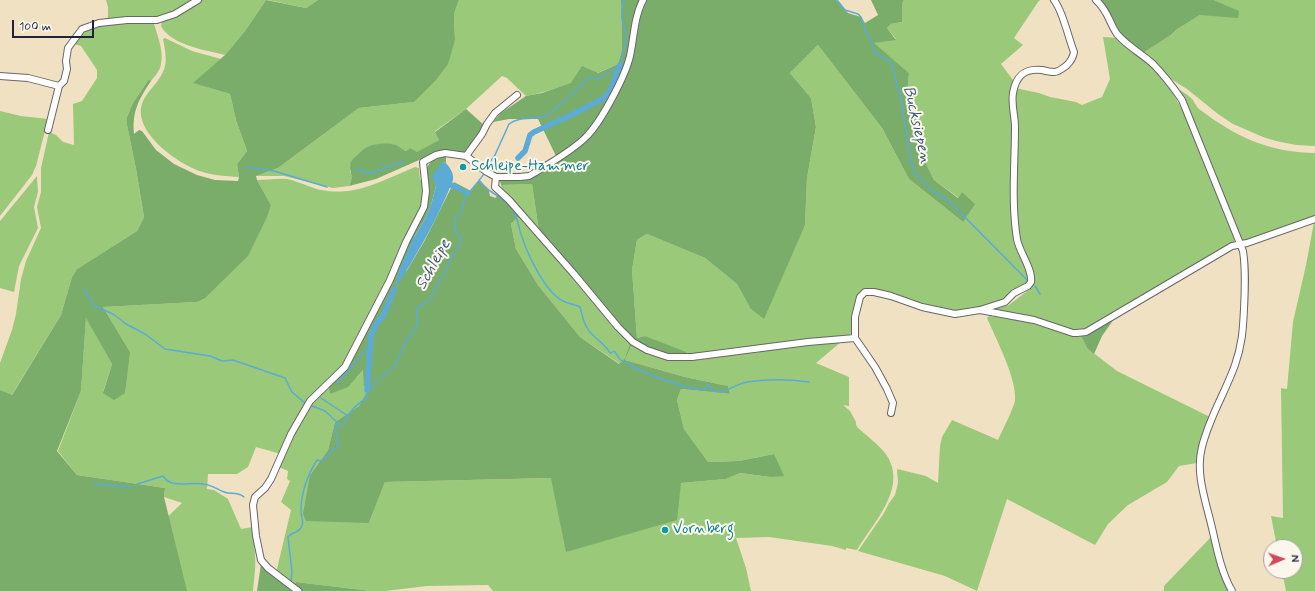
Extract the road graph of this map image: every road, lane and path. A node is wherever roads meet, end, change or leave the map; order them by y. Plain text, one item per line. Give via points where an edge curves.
1 (198, 0) edge
2 (643, 0) edge
3 (1054, 0) edge
4 (1096, 0) edge
5 (0, 76) edge
6 (59, 86) junction
7 (518, 95) dead end
8 (48, 130) dead end
9 (466, 156) junction
10 (496, 177) junction
11 (1315, 219) edge
12 (1239, 244) junction
13 (980, 310) junction
14 (855, 338) junction
15 (891, 412) dead end
16 (298, 591) edge
17 (1232, 591) edge

1 - 6 street via 176,14 157,20 99,23 82,29 68,48 67,69 64,81
2 - 10 street via 624,73 608,106 587,136 528,176
3 - 13 street via 1061,12 1074,52 1073,58 1058,71 1026,71 1018,78 1013,96 1015,226 1032,282 1005,302
4 - 12 street via 1107,13 1117,33 1153,64 1182,100
5 - 6 street via 28,78
6 - 8 street
7 - 9 street via 495,113
9 - 10 street
9 - 16 street via 445,153 423,162 426,192 424,207 390,280 345,367 310,401 291,434 271,479 255,497 253,505 261,560
10 - 14 street via 495,187 569,268 618,327 633,342 647,350 668,357 692,357
11 - 12 street via 1255,241
12 - 13 street via 1082,333 1073,333 1034,320
12 - 17 street via 1243,251 1246,280 1242,343 1235,366 1208,428 1199,463 1217,550
13 - 14 street via 955,314 874,292 865,292 860,297 854,317
14 - 15 street via 887,389 893,403

